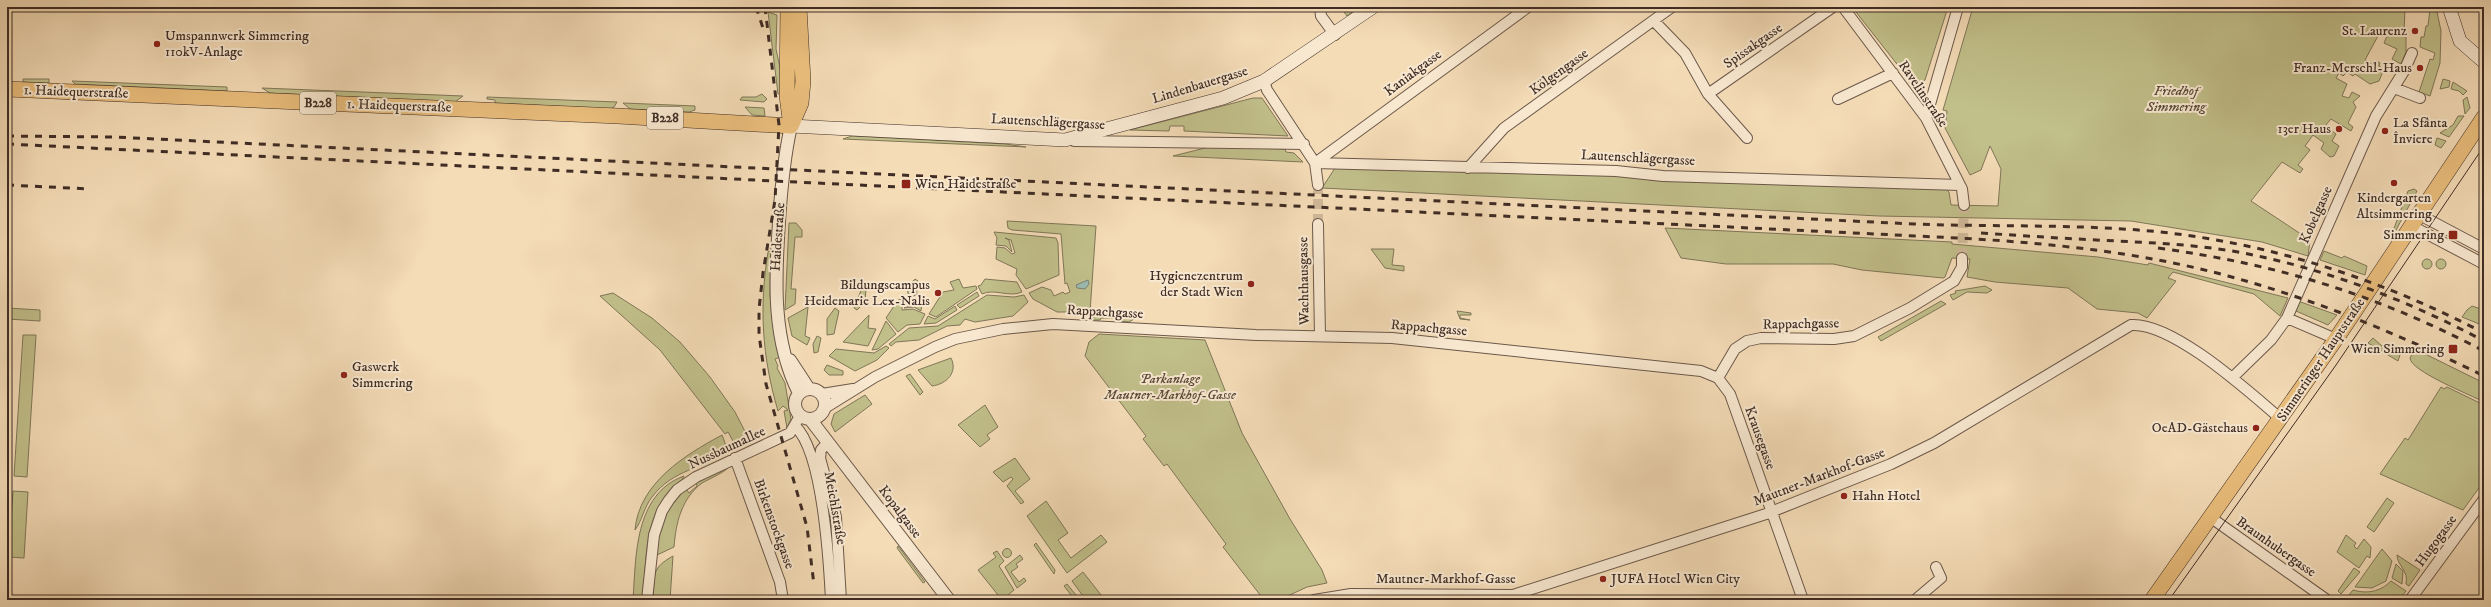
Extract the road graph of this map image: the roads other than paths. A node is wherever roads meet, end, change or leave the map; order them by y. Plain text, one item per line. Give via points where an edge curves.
1 (788, 7) edge
2 (799, 7) edge
3 (1320, 7) edge
4 (1373, 7) edge
5 (1528, 7) edge
6 (1672, 7) edge
7 (1833, 7) edge
8 (1843, 7) edge
9 (1958, 7) edge
10 (2449, 7) edge
11 (1654, 21) junction
12 (1335, 35) junction
13 (2412, 53) dead end
14 (2484, 62) edge
15 (1893, 73) junction
16 (1264, 81) junction
17 (2394, 88) junction
18 (7, 89) edge
19 (1708, 94) junction
20 (2420, 98) dead end
21 (1838, 99) dead end
22 (2484, 117) edge
23 (1926, 118) junction
24 (791, 126) junction
25 (1747, 138) dead end
26 (1065, 140) junction
27 (1304, 144) junction
28 (1315, 163) junction
29 (1468, 168) junction
30 (1318, 185) tunnel mouth
31 (1960, 185) junction
32 (1964, 205) tunnel mouth
33 (2414, 220) junction
34 (1318, 224) tunnel mouth
35 (2484, 249) edge
36 (1962, 258) tunnel mouth
37 (2484, 264) edge
38 (2287, 318) junction
39 (1320, 336) junction
40 (2336, 339) junction
41 (1718, 378) junction
42 (2232, 378) junction
43 (853, 389) junction
44 (804, 391) junction
45 (822, 394) junction
46 (810, 417) junction
47 (2281, 419) junction
48 (828, 442) junction
49 (735, 458) junction
50 (2484, 498) edge
51 (1772, 512) junction
52 (2210, 517) junction
53 (1936, 567) dead end
54 (647, 600) edge
55 (783, 600) edge
56 (831, 600) edge
57 (841, 600) edge
58 (948, 600) edge
59 (1314, 600) edge
60 (1803, 600) edge
61 (1915, 600) edge
62 (2152, 600) edge
63 (2327, 600) edge
64 (2410, 600) edge

1 - 24 main road, Haidestraße via 787,96
2 - 24 main road, Haidestraße via 803,81 801,104
3 - 12 street via 1321,16
4 - 12 main road, Lindenbauergasse
5 - 28 street, Kaniakgasse
6 - 11 street, Kölgengasse
7 - 19 street, Spissakgasse
8 - 15 street, Ravelinstraße
9 - 23 street
10 - 14 main road via 2460,41
11 - 19 street via 1685,53
11 - 29 street, Kölgengasse via 1504,128
12 - 16 main road, Lindenbauergasse
13 - 17 street, Kobelgasse
15 - 21 street
15 - 23 street, Ravelinstraße
16 - 26 main road, Lindenbauergasse via 1223,98
16 - 27 street via 1267,90
17 - 20 street
17 - 38 street, Kobelgasse via 2376,116
18 - 24 main road, 1. Haidequerstraße / B228 via 610,115
19 - 25 street
22 - 33 main road, Simmeringer Hauptstraße
23 - 31 street, Ravelinstraße
24 - 26 main road, Lautenschlägergasse
24 - 44 street, Haidestraße via 782,186 776,264 776,305 788,370
26 - 27 street, Lautenschlägergasse
27 - 28 street
28 - 29 street, Lautenschlägergasse
28 - 30 street
29 - 31 street, Lautenschlägergasse via 1616,171 1663,176
31 - 32 street, Ravelinstraße
33 - 35 street
33 - 37 street
33 - 40 main road, Simmeringer Hauptstraße
34 - 39 street, Wachthausgasse
36 - 41 street, Rappachgasse via 1962,267 1954,280 1870,330 1843,338 1753,339 1735,349
38 - 40 street
38 - 42 street, Kobelgasse via 2271,340
39 - 41 street, Rappachgasse via 1392,338 1528,351 1689,368 1710,373
39 - 43 street, Rappachgasse via 1083,324 1023,326 934,347
40 - 47 main road, Simmeringer Hauptstraße
41 - 51 street, Krausegasse via 1730,394
42 - 47 street, Mautner-Markhof-Gasse
42 - 51 street, Mautner-Markhof-Gasse via 2184,343 2138,325 2126,327 1902,460
43 - 45 street, Rappachgasse
43 - 46 street, Rappachgasse
44 - 45 street
44 - 46 street via 795,402 797,412
45 - 46 street
46 - 48 street, Kopalgasse
46 - 49 street, Nussbaumallee via 790,434
46 - 56 street, Meichlstraße via 806,438 821,498 828,543
47 - 52 main road, Simmeringer Hauptstraße
48 - 57 street, Meichlstraße via 821,450 820,458 836,517
48 - 58 street, Kopalgasse
49 - 54 street, Nussbaumallee via 687,482 677,490 662,511 654,535
49 - 55 street, Birkenstockgasse via 780,582
50 - 64 street, Hugogasse
51 - 59 street, Mautner-Markhof-Gasse via 1513,595 1352,594
51 - 60 street, Krausegasse
52 - 62 main road, Simmeringer Hauptstraße
52 - 63 street, Braunhubergasse
53 - 61 street via 1941,578

